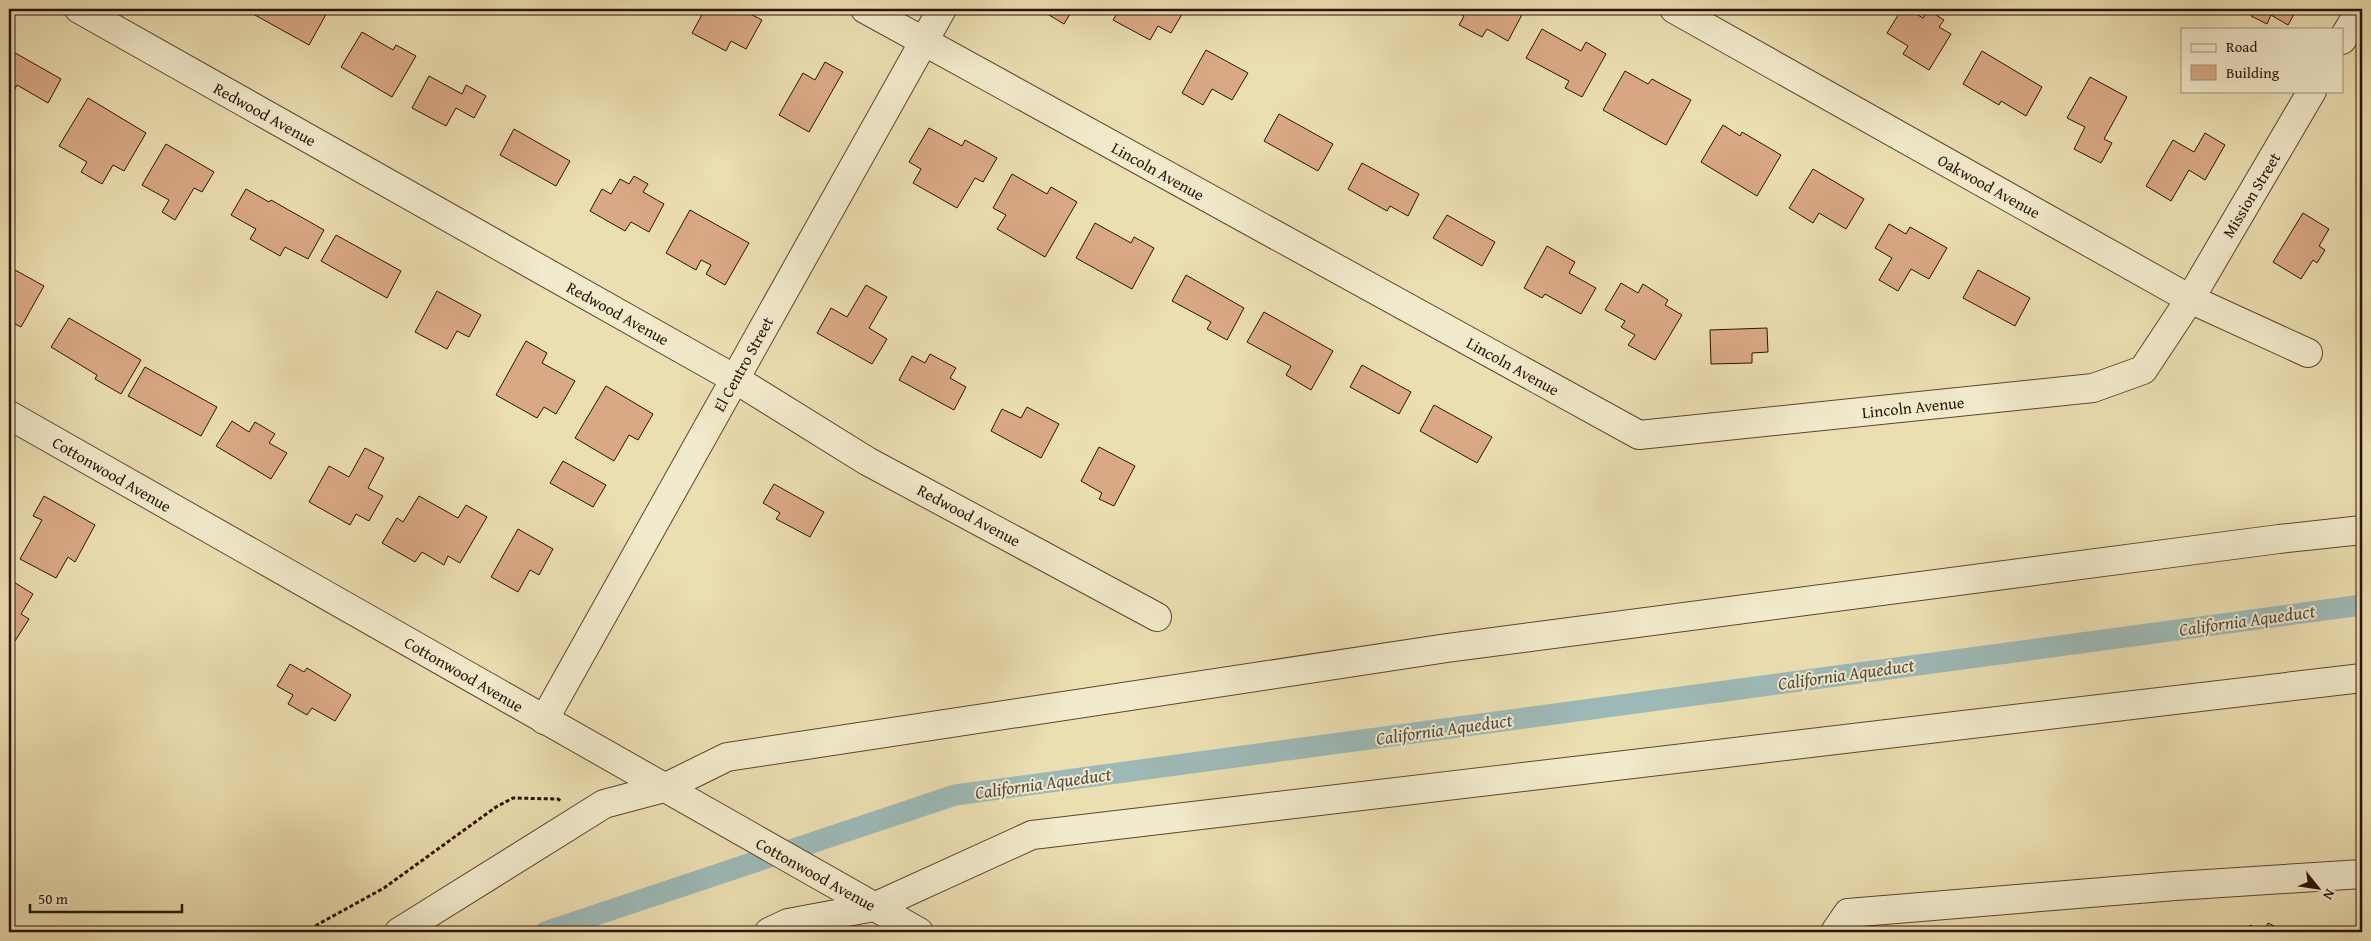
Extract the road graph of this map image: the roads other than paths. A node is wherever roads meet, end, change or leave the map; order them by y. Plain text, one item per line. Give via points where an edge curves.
1 (79, 9) edge
2 (865, 9) edge
3 (942, 9) edge
4 (1674, 9) edge
5 (2361, 9) edge
6 (2344, 37) edge
7 (923, 42) junction
8 (2311, 92) edge
9 (2190, 299) junction
10 (2308, 353) dead end
11 (735, 379) junction
12 (9, 416) edge
13 (2362, 530) edge
14 (1157, 617) dead end
15 (2362, 678) edge
16 (544, 720) junction
17 (664, 788) junction
18 (2362, 874) edge
19 (874, 907) junction
20 (400, 932) edge
21 (769, 932) edge
22 (919, 932) edge
23 (1835, 932) edge

1 - 11 street, Redwood Avenue
2 - 7 street, Lincoln Avenue
3 - 7 street, El Centro Street
4 - 9 street, Oakwood Avenue
5 - 6 street
7 - 9 street, Lincoln Avenue via 1639,436 2093,388 2143,370
7 - 11 street, El Centro Street
8 - 9 street, Mission Street
9 - 10 street, Oakwood Avenue
11 - 14 street, Redwood Avenue via 867,461
11 - 16 street, El Centro Street
12 - 16 street, Cottonwood Avenue
13 - 17 street via 1447,648 727,757
15 - 19 street via 1032,835
16 - 17 street, Cottonwood Avenue
17 - 19 street, Cottonwood Avenue
17 - 20 street via 604,804
18 - 23 street via 1848,914
19 - 21 street via 788,924
19 - 22 street, Cottonwood Avenue

